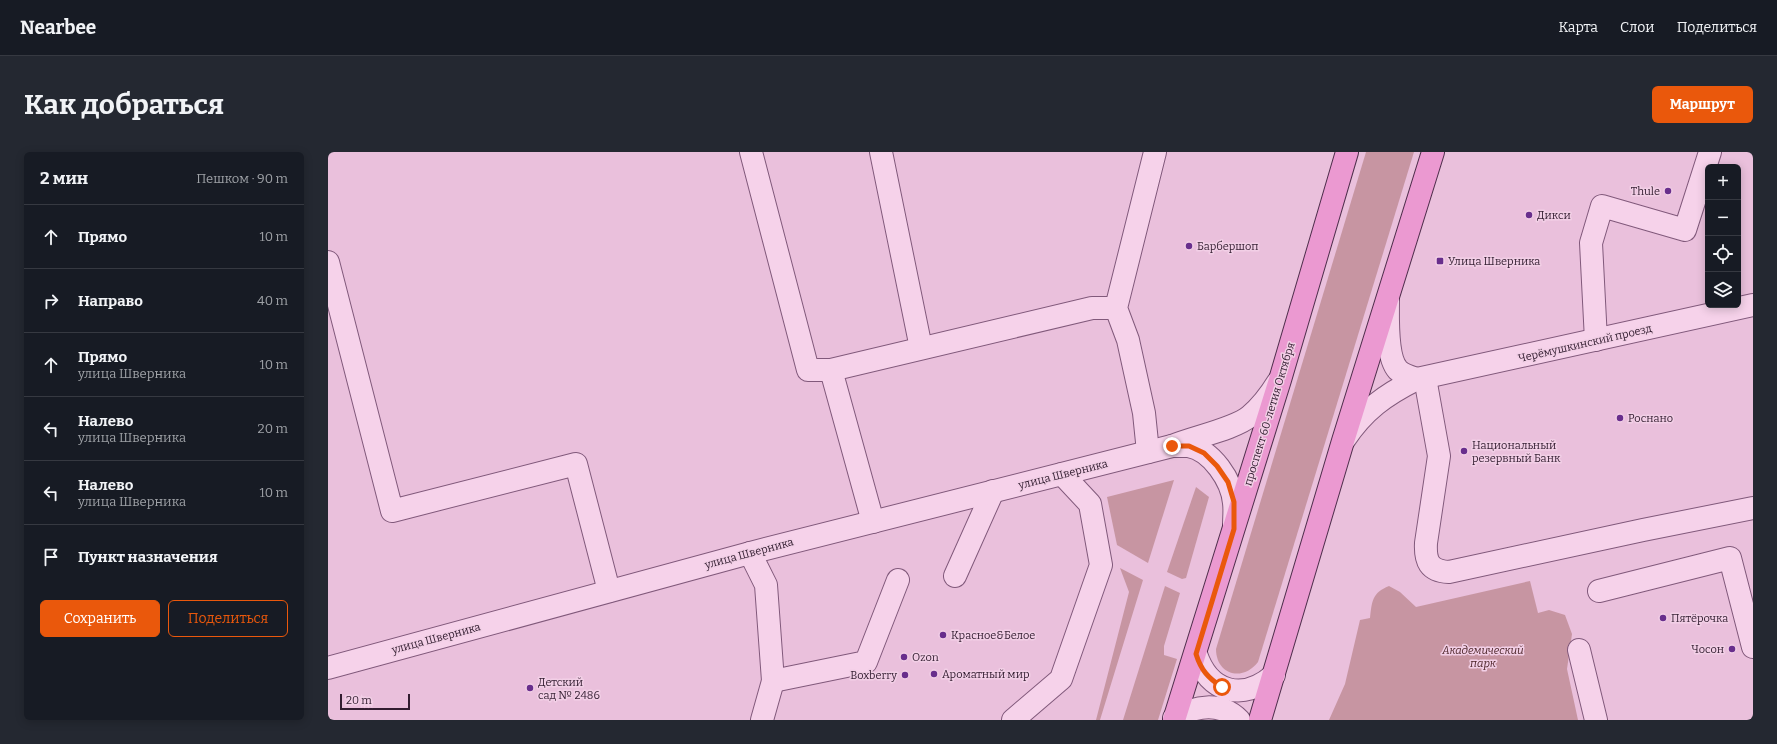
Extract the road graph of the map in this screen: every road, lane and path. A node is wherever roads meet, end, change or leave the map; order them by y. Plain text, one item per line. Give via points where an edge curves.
1 (751, 152) edge
2 (881, 152) edge
3 (1155, 152) edge
4 (1347, 152) edge
5 (1433, 152) edge
6 (1710, 152) edge
7 (328, 262) edge
8 (1388, 299) junction
9 (1753, 305) edge
10 (1116, 308) junction
11 (1596, 340) junction
12 (921, 348) junction
13 (831, 370) junction
14 (1421, 379) junction
15 (1280, 380) junction
16 (1343, 441) junction
17 (1172, 446) junction
18 (1148, 452) junction
19 (1062, 474) junction
20 (993, 491) junction
21 (1753, 508) edge
22 (873, 522) junction
23 (1234, 529) junction
24 (750, 552) junction
25 (955, 576) dead end
26 (898, 580) dead end
27 (1599, 590) dead end
28 (609, 591) junction
29 (1753, 647) edge
30 (1579, 650) dead end
31 (1196, 654) junction
32 (328, 668) edge
33 (1274, 675) junction
34 (773, 681) junction
35 (1174, 719) edge
36 (762, 720) edge
37 (1013, 720) edge
38 (1239, 720) edge
39 (1260, 720) edge
40 (1596, 720) edge

1 - 13 street via 808,370
2 - 12 street
3 - 10 street
4 - 15 main road, проспект 60-летия Октября
5 - 8 main road
6 - 11 street via 1684,230 1602,206 1591,243
7 - 28 street via 392,511 576,464
8 - 14 street via 1393,363 1402,373
8 - 16 main road
9 - 11 street, Черёмушкинский проезд
10 - 12 street via 1092,308
10 - 18 street via 1128,340 1144,413
11 - 14 street, Черёмушкинский проезд
12 - 13 street
13 - 22 street
14 - 16 street, Черёмушкинский проезд via 1396,390 1376,404 1357,421
14 - 21 street via 1438,456 1425,556 1432,568 1440,572
15 - 17 street, улица Шверника via 1263,404 1249,417 1234,425
15 - 23 main road, проспект 60-летия Октября
16 - 33 main road
17 - 18 street, улица Шверника
17 - 23 street, улица Шверника via 1189,446 1204,453 1217,466 1228,482 1234,502
18 - 19 street, улица Шверника
19 - 20 street, улица Шверника
19 - 37 street via 1090,504 1101,565 1061,679
20 - 22 street, улица Шверника
20 - 25 street
22 - 24 street, улица Шверника
23 - 31 main road, проспект 60-летия Октября
24 - 28 street, улица Шверника
24 - 34 street via 766,585
26 - 34 street via 866,662
27 - 29 street via 1730,558
28 - 32 street, улица Шверника
30 - 40 street
31 - 33 street via 1201,668 1210,679 1222,687 1236,691 1250,690
31 - 35 main road, проспект 60-летия Октября
33 - 39 main road
34 - 36 street
35 - 38 street via 1188,710 1204,707 1220,709

